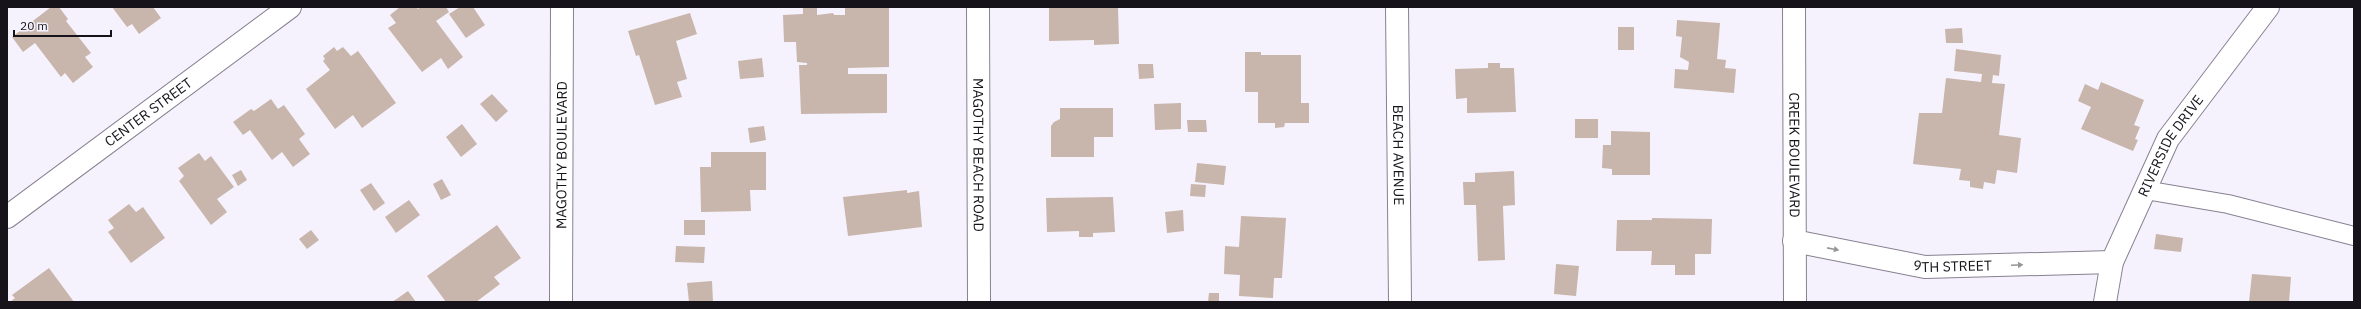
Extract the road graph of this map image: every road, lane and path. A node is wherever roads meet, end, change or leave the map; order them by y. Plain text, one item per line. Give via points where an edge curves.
1 (290, 7) edge
2 (562, 7) edge
3 (978, 7) edge
4 (1397, 7) edge
5 (1794, 7) edge
6 (2268, 7) edge
7 (2145, 190) junction
8 (7, 217) edge
9 (2354, 236) edge
10 (1794, 241) junction
11 (2112, 262) junction
12 (561, 302) edge
13 (980, 302) edge
14 (1400, 302) edge
15 (1795, 302) edge
16 (2105, 302) edge

1 - 8 street, CENTER STREET
2 - 12 street, MAGOTHY BOULEVARD
3 - 13 street, MAGOTHY BEACH ROAD
4 - 14 street, BEACH AVENUE
5 - 10 street, CREEK BOULEVARD
6 - 7 street, RIVERSIDE DRIVE via 2168,139
7 - 9 lane via 2228,204
7 - 11 street, RIVERSIDE DRIVE
10 -> 11 street, 9TH STREET via 1925,267
10 - 15 street, CREEK BOULEVARD
11 - 16 street, RIVERSIDE DRIVE

